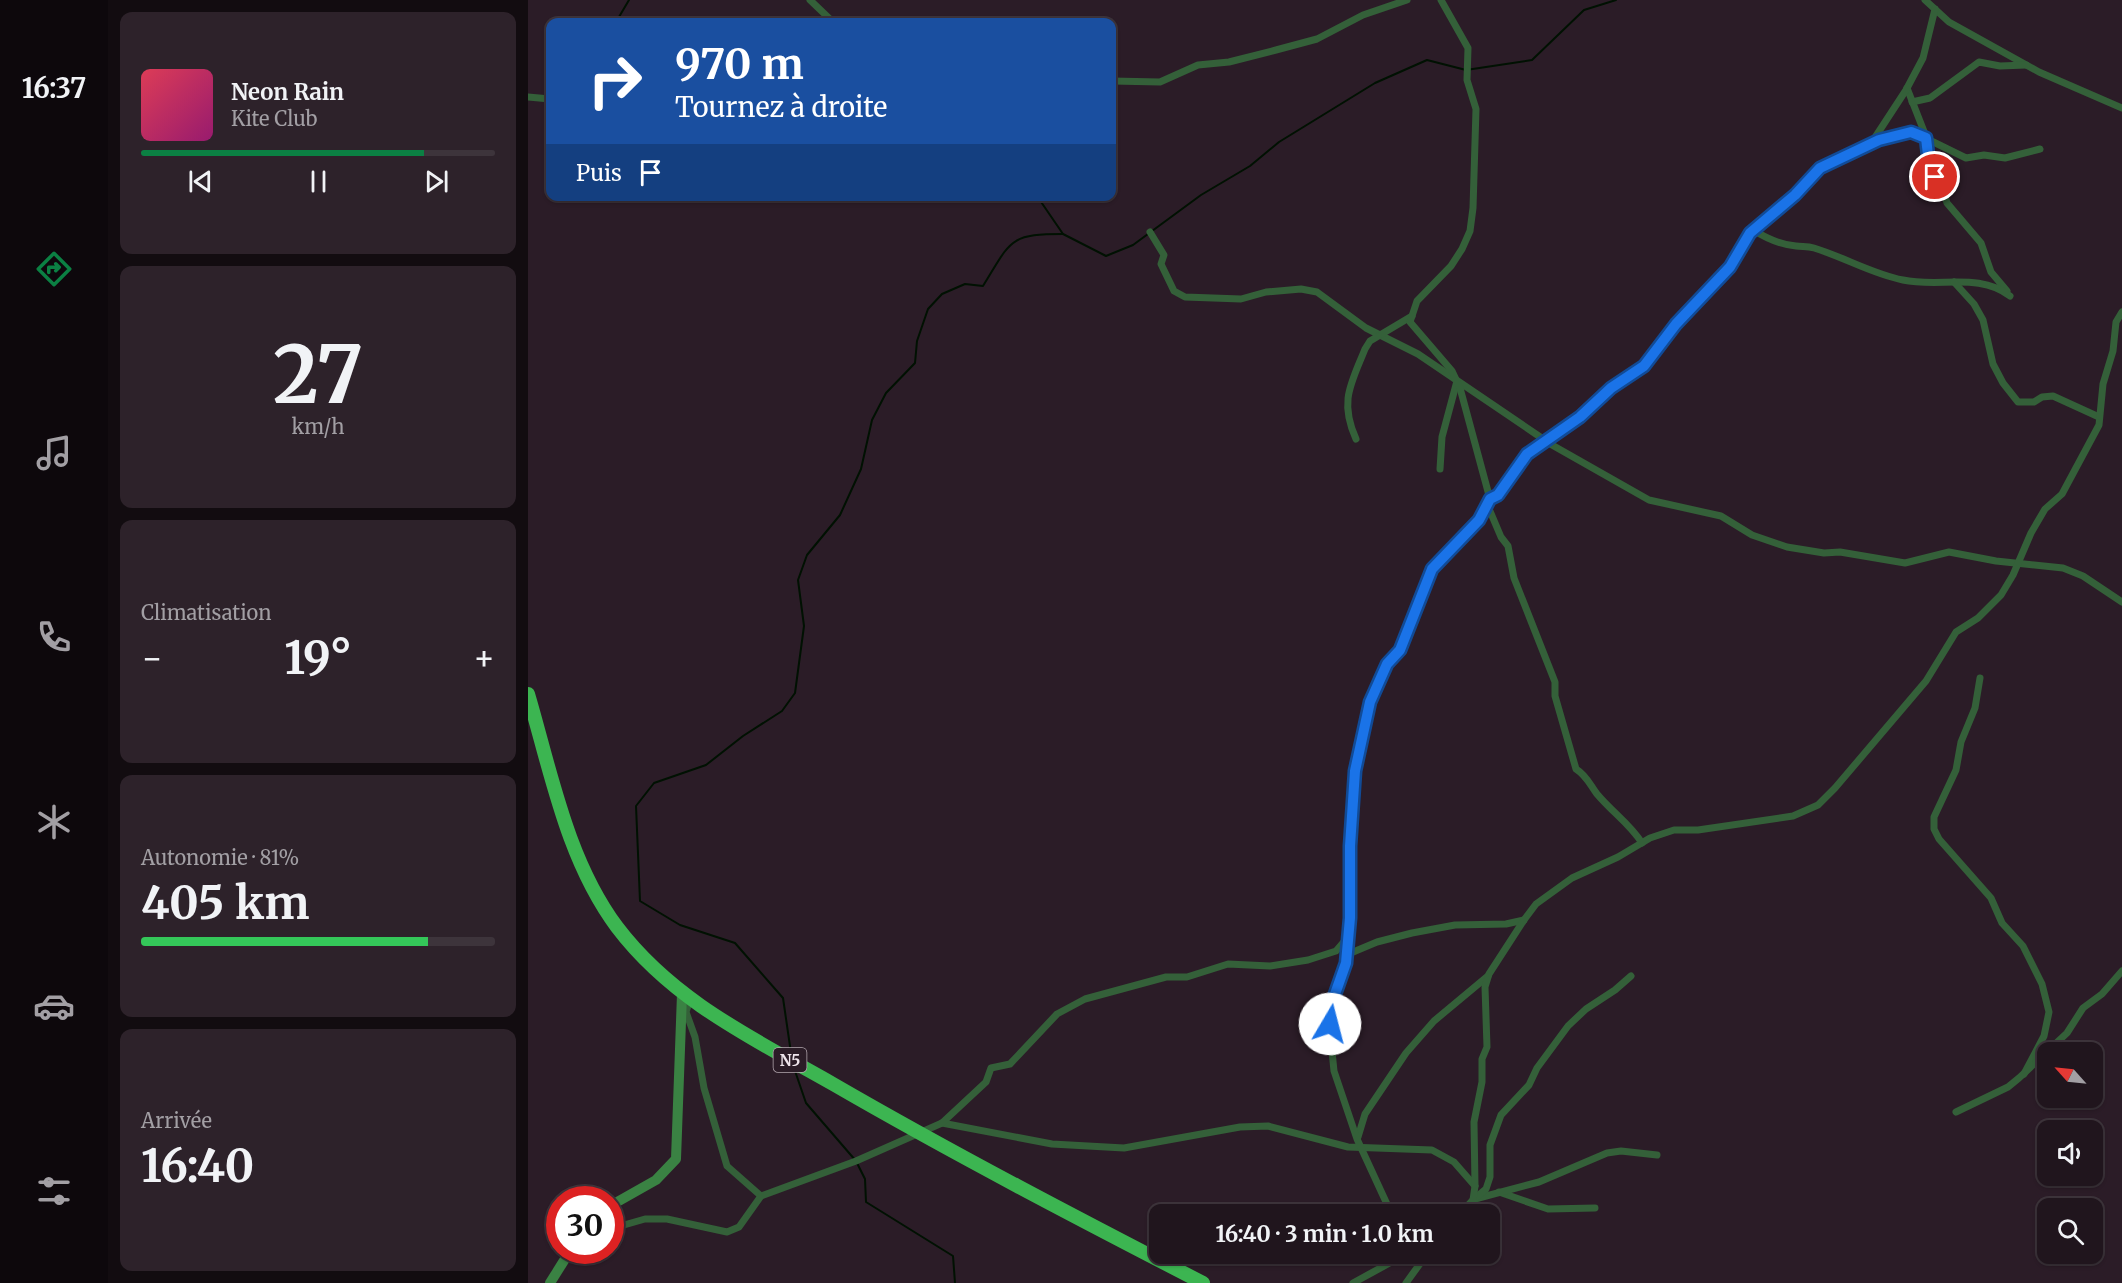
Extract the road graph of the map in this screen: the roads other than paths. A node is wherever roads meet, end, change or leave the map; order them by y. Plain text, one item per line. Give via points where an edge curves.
1 (810, 0) edge
2 (1407, 0) edge
3 (1441, 0) edge
4 (1925, 0) edge
5 (1935, 9) junction
6 (829, 18) edge
7 (2026, 65) junction
8 (1116, 81) edge
9 (1907, 88) junction
10 (528, 97) edge
11 (546, 99) edge
12 (1912, 102) junction
13 (2122, 108) edge
14 (1926, 138) junction
15 (1872, 142) junction
16 (2040, 149) dead end
17 (1754, 230) junction
18 (1150, 232) dead end
19 (1954, 282) junction
20 (2122, 312) edge
21 (1412, 316) junction
22 (1382, 336) junction
23 (1457, 380) junction
24 (2099, 417) junction
25 (1356, 439) dead end
26 (1544, 440) junction
27 (1440, 469) dead end
28 (1489, 502) junction
29 (2018, 562) junction
30 (2122, 602) edge
31 (1980, 678) dead end
32 (528, 694) edge
33 (1642, 843) junction
34 (1524, 920) junction
35 (1348, 936) junction
36 (1346, 955) junction
37 (2122, 971) edge
38 (1488, 976) junction
39 (1631, 976) dead end
40 (686, 997) junction
41 (2024, 1074) junction
42 (1956, 1112) dead end
43 (942, 1123) junction
44 (916, 1133) junction
45 (1357, 1139) junction
46 (1361, 1148) junction
47 (1657, 1155) dead end
48 (1475, 1186) junction
49 (1499, 1192) junction
50 (761, 1196) junction
51 (624, 1198) edge
52 (1473, 1200) junction
53 (1387, 1204) edge
54 (1469, 1204) edge
55 (1595, 1208) dead end
56 (624, 1225) edge
57 (562, 1264) edge
58 (1387, 1264) edge
59 (1413, 1264) edge
60 (1419, 1264) edge
61 (1416, 1267) junction
62 (550, 1283) edge
63 (1203, 1283) edge
64 (1353, 1283) edge
65 (1406, 1283) edge

1 - 6 street
2 - 8 street via 1363,15 1317,39 1229,62 1198,65 1160,82
3 - 21 street via 1468,48 1467,80 1476,109 1473,208 1470,231 1462,249 1417,301
4 - 5 street
5 - 7 street via 1949,22
5 - 9 street via 1923,58
7 - 12 street via 1978,62 1930,98
7 - 13 street
9 - 12 street
9 - 15 street
10 - 11 street
12 - 14 street
14 - 15 street via 1911,132
14 - 16 street via 1966,158 2005,158
14 - 19 street via 1930,172 1947,203 1981,243 1991,272 2010,296 1979,282
15 - 17 street via 1820,168
17 - 19 street via 1776,242 1810,246 1827,255 1852,260 1884,276
17 - 26 street via 1730,267 1676,324 1644,366
18 - 22 street via 1164,255 1161,264 1166,277 1174,291 1185,297 1241,299 1266,292 1317,292
19 - 24 street via 1974,303 1983,320 1993,364 2018,402 2053,396
20 - 24 street via 2116,321
21 - 22 street
21 - 23 street via 1410,322
22 - 23 street
22 - 25 street via 1370,341 1365,349 1346,398
23 - 26 street
23 - 27 street via 1442,437
23 - 28 street
24 - 29 street via 2062,492 2045,509
26 - 28 street via 1527,454
26 - 29 street via 1638,495 1720,516 1752,535 1787,547 1895,562 1949,552
28 - 33 street via 1555,682 1555,696 1576,769
28 - 35 street via 1479,520 1432,569 1400,650 1387,664 1370,702 1355,771
29 - 30 street via 2071,571
29 - 33 street via 2001,595 1978,618 1956,632 1926,681 1818,805 1793,816 1674,830
31 - 41 street via 1956,770 1936,808 1934,829 1991,898 2002,923 2023,946 2042,984 2049,1012 2044,1036
32 - 40 highway, N5 via 570,838 591,885 617,926 659,975
33 - 34 street via 1572,878 1536,904
34 - 36 street via 1412,933
34 - 38 street
35 - 36 street
35 - 43 street via 1336,951 1308,960 1270,966 1228,964 1085,999 1057,1014 1010,1064 991,1068 986,1082
36 - 45 street via 1329,1011 1334,1071
37 - 41 street
38 - 45 street via 1434,1021 1406,1053 1365,1114
38 - 48 street via 1484,1002 1487,1047 1474,1122
39 - 52 street via 1568,1026 1529,1085 1501,1115 1490,1145 1490,1177 1486,1189
40 - 44 highway, N5
40 - 50 street via 704,1088 727,1166
40 - 51 street via 676,1159 656,1180
41 - 42 street via 2008,1087
43 - 44 street
43 - 46 street via 1052,1144 1124,1148 1240,1127 1268,1126
44 - 50 street via 856,1161
44 - 63 highway, N5
45 - 46 street
46 - 48 street via 1432,1149 1454,1162
46 - 53 street
47 - 49 street via 1607,1153 1539,1182
48 - 52 street
49 - 52 street
49 - 55 street via 1548,1209
50 - 56 street via 739,1227 727,1232 667,1219 645,1219
52 - 54 street
57 - 62 street
58 - 64 street
59 - 61 street
60 - 61 street
61 - 65 street

